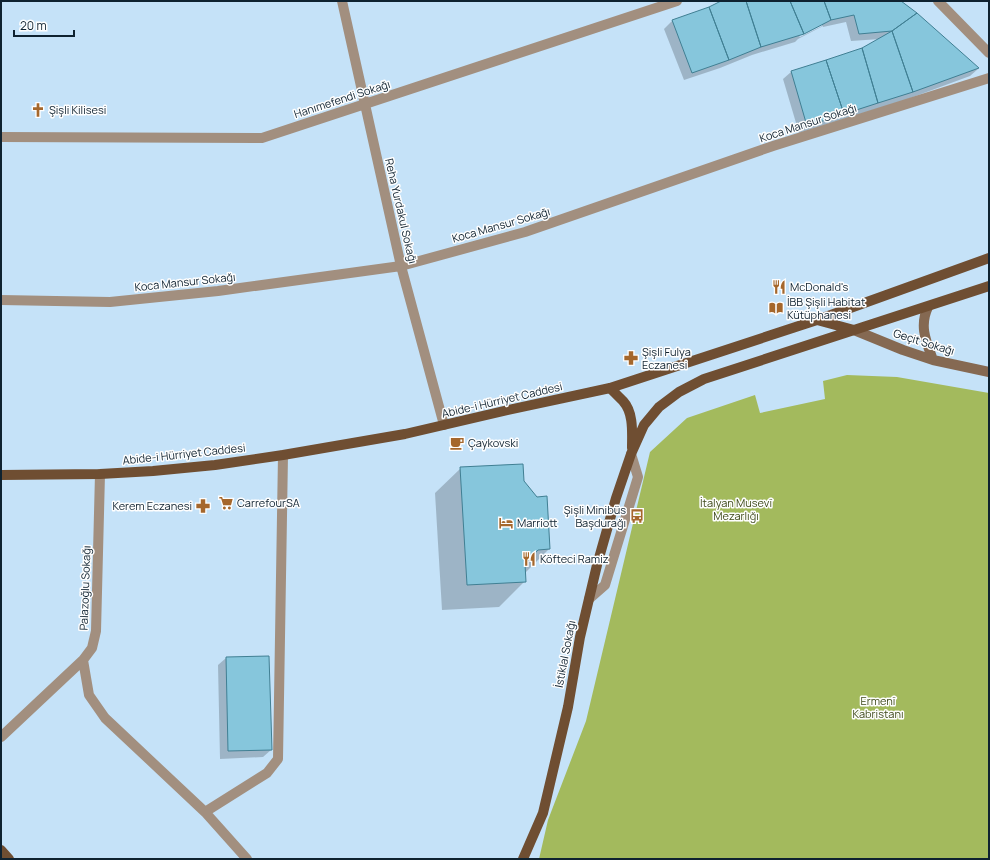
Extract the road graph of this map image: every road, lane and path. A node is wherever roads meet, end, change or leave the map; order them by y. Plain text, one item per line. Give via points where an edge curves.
1 (342, 1) edge
2 (677, 1) edge
3 (938, 1) edge
4 (989, 53) edge
5 (989, 78) edge
6 (365, 104) junction
7 (1, 137) edge
8 (989, 258) edge
9 (401, 266) junction
10 (989, 286) edge
11 (1, 300) edge
12 (928, 307) junction
13 (816, 320) junction
14 (854, 330) junction
15 (933, 360) junction
16 (989, 372) edge
17 (610, 388) junction
18 (444, 425) junction
19 (631, 454) junction
20 (283, 455) junction
21 (100, 474) junction
22 (1, 475) edge
23 (589, 599) junction
24 (83, 660) junction
25 (1, 737) edge
26 (205, 812) junction
27 (1, 850) edge
28 (9, 859) edge
29 (247, 859) edge
30 (523, 859) edge

1 - 6 street, Reha Yurdakul Sokağı
2 - 6 street, Hanımefendi Sokağı
3 - 4 street
5 - 9 street, Koca Mansur Sokağı via 773,146 525,232
6 - 7 street, Hanımefendi Sokağı via 262,138
6 - 9 street, Reha Yurdakul Sokağı
8 - 13 main road, Abide-i Hürriyet Caddesi
9 - 11 street, Koca Mansur Sokağı via 218,291 110,302
9 - 18 street, Reha Yurdakul Sokağı
10 - 12 main road
12 - 14 main road
12 - 15 main road via 924,315 923,328
13 - 14 main road
13 - 17 main road, Abide-i Hürriyet Caddesi
14 - 15 main road, Geçit Sokağı
14 - 19 main road via 704,379 679,392 659,407 644,425
15 - 16 main road, Geçit Sokağı
17 - 18 main road, Abide-i Hürriyet Caddesi
17 - 19 main road via 624,402 630,414
18 - 20 main road, Abide-i Hürriyet Caddesi
19 - 23 main road, İstiklal Sokağı
19 - 23 street via 638,477 606,584
20 - 21 main road, Abide-i Hürriyet Caddesi via 215,465
20 - 26 street via 278,759 267,774
21 - 22 main road, Abide-i Hürriyet Caddesi
21 - 24 street, Palazoğlu Sokağı via 96,631 92,648
23 - 30 main road, İstiklal Sokağı via 555,767 543,813
24 - 25 street, Palazoğlu Sokağı
24 - 26 street via 89,695 105,718
26 - 29 street
27 - 28 main road

